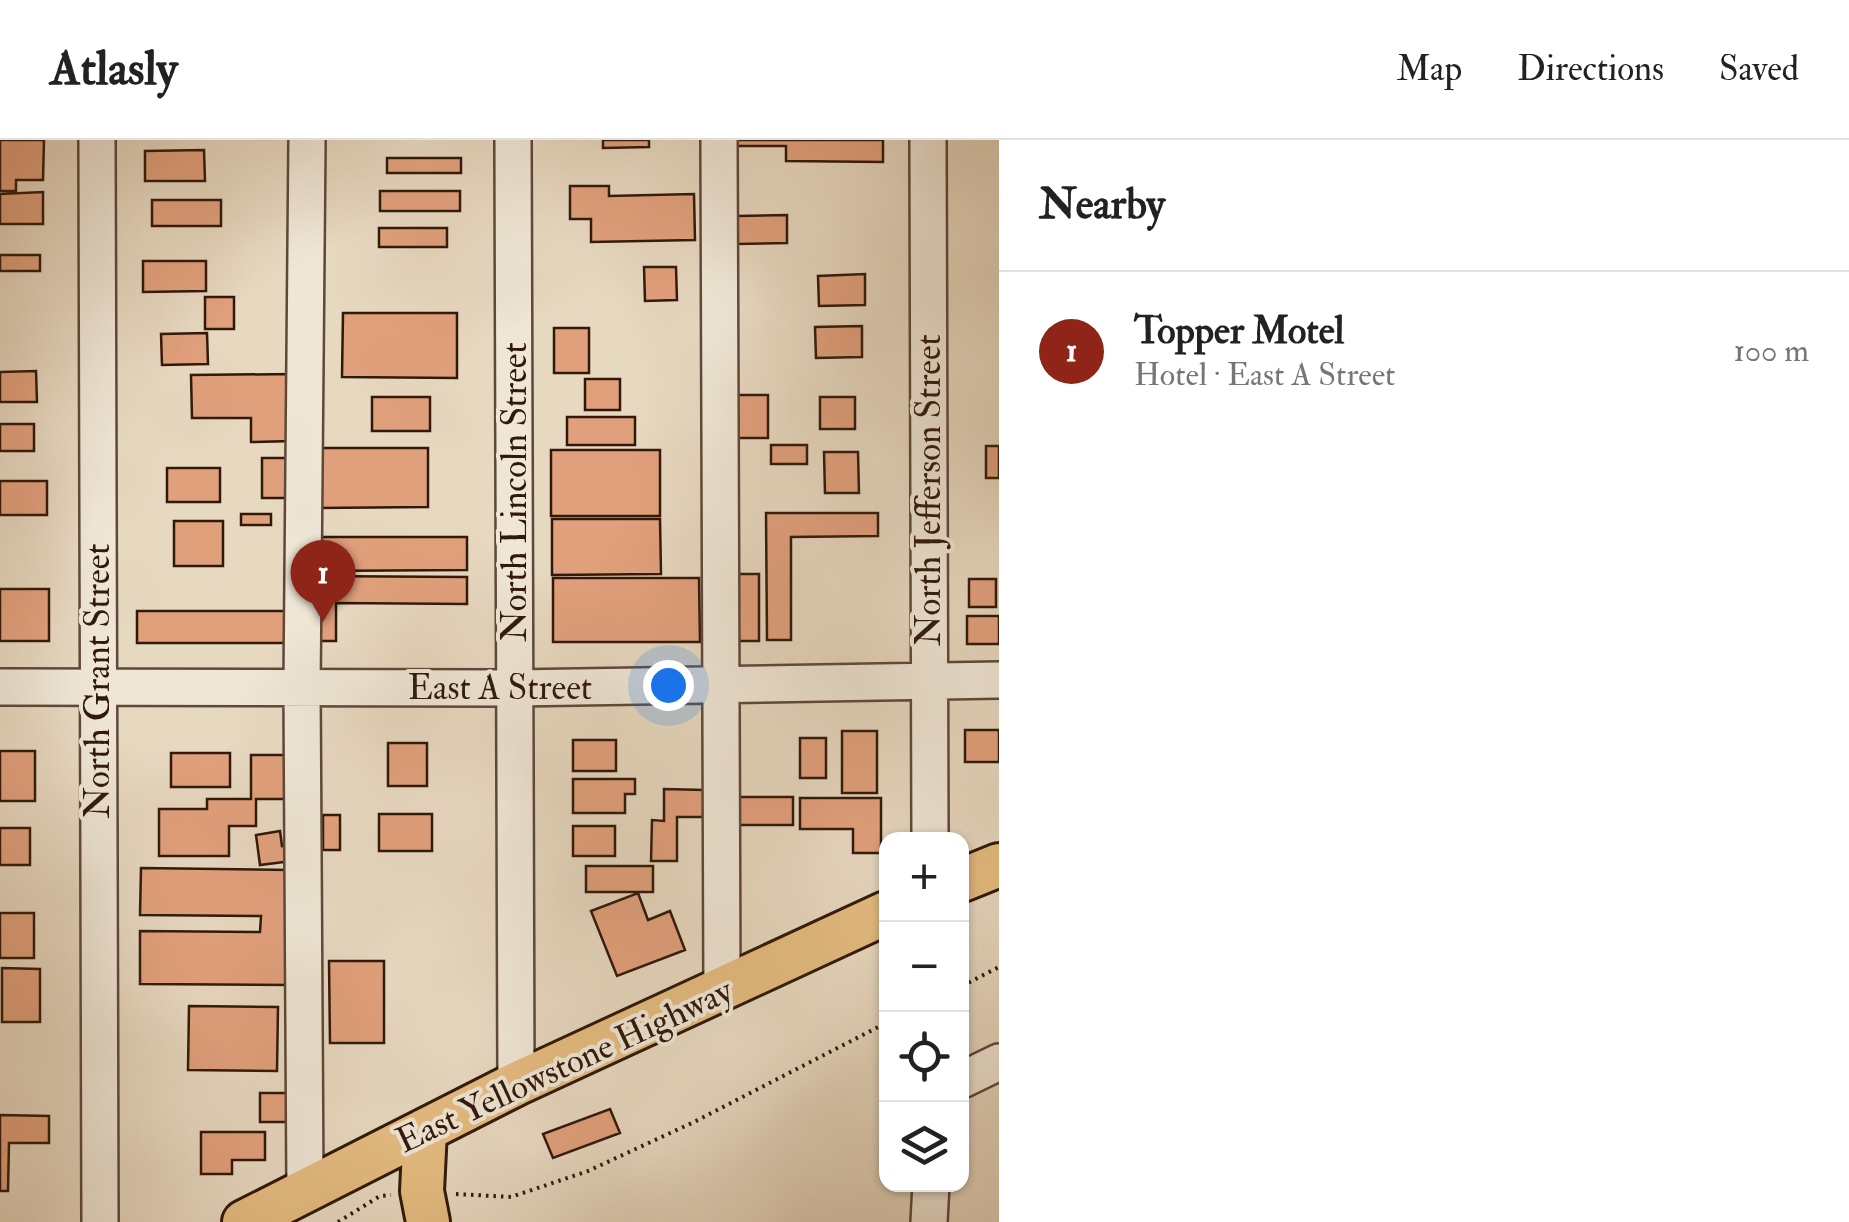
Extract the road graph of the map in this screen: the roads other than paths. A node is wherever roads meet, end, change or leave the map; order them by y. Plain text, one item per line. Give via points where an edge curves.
1 (97, 140) edge
2 (307, 140) edge
3 (513, 140) edge
4 (719, 140) edge
5 (928, 140) edge
6 (999, 680) edge
7 (928, 684) junction
8 (718, 686) junction
9 (0, 687) edge
10 (96, 687) junction
11 (302, 687) junction
12 (515, 688) junction
13 (930, 832) edge
14 (999, 865) edge
15 (969, 877) edge
16 (879, 916) edge
17 (722, 990) junction
18 (999, 1062) edge
19 (969, 1077) edge
20 (516, 1084) junction
21 (425, 1130) junction
22 (305, 1190) junction
23 (931, 1192) edge
24 (100, 1222) edge
25 (244, 1222) edge
26 (428, 1222) edge
27 (929, 1222) edge

1 - 10 street, North Grant Street
2 - 11 street
3 - 12 street, North Lincoln Street
4 - 8 street
5 - 7 street, North Jefferson Street
6 - 7 street, East A Street
7 - 8 street, East A Street
7 - 13 street, North Jefferson Street
8 - 12 street, East A Street
8 - 17 street
9 - 10 street, East A Street
10 - 11 street, East A Street
10 - 24 street, North Grant Street
11 - 12 street, East A Street
11 - 22 street
12 - 20 street, North Lincoln Street
14 - 15 main road
16 - 17 main road, East Yellowstone Highway
17 - 20 main road, East Yellowstone Highway
18 - 19 street
20 - 21 main road, East Yellowstone Highway
21 - 22 main road, East Yellowstone Highway
21 - 26 main road via 422,1192
22 - 25 main road, East Yellowstone Highway
23 - 27 street

